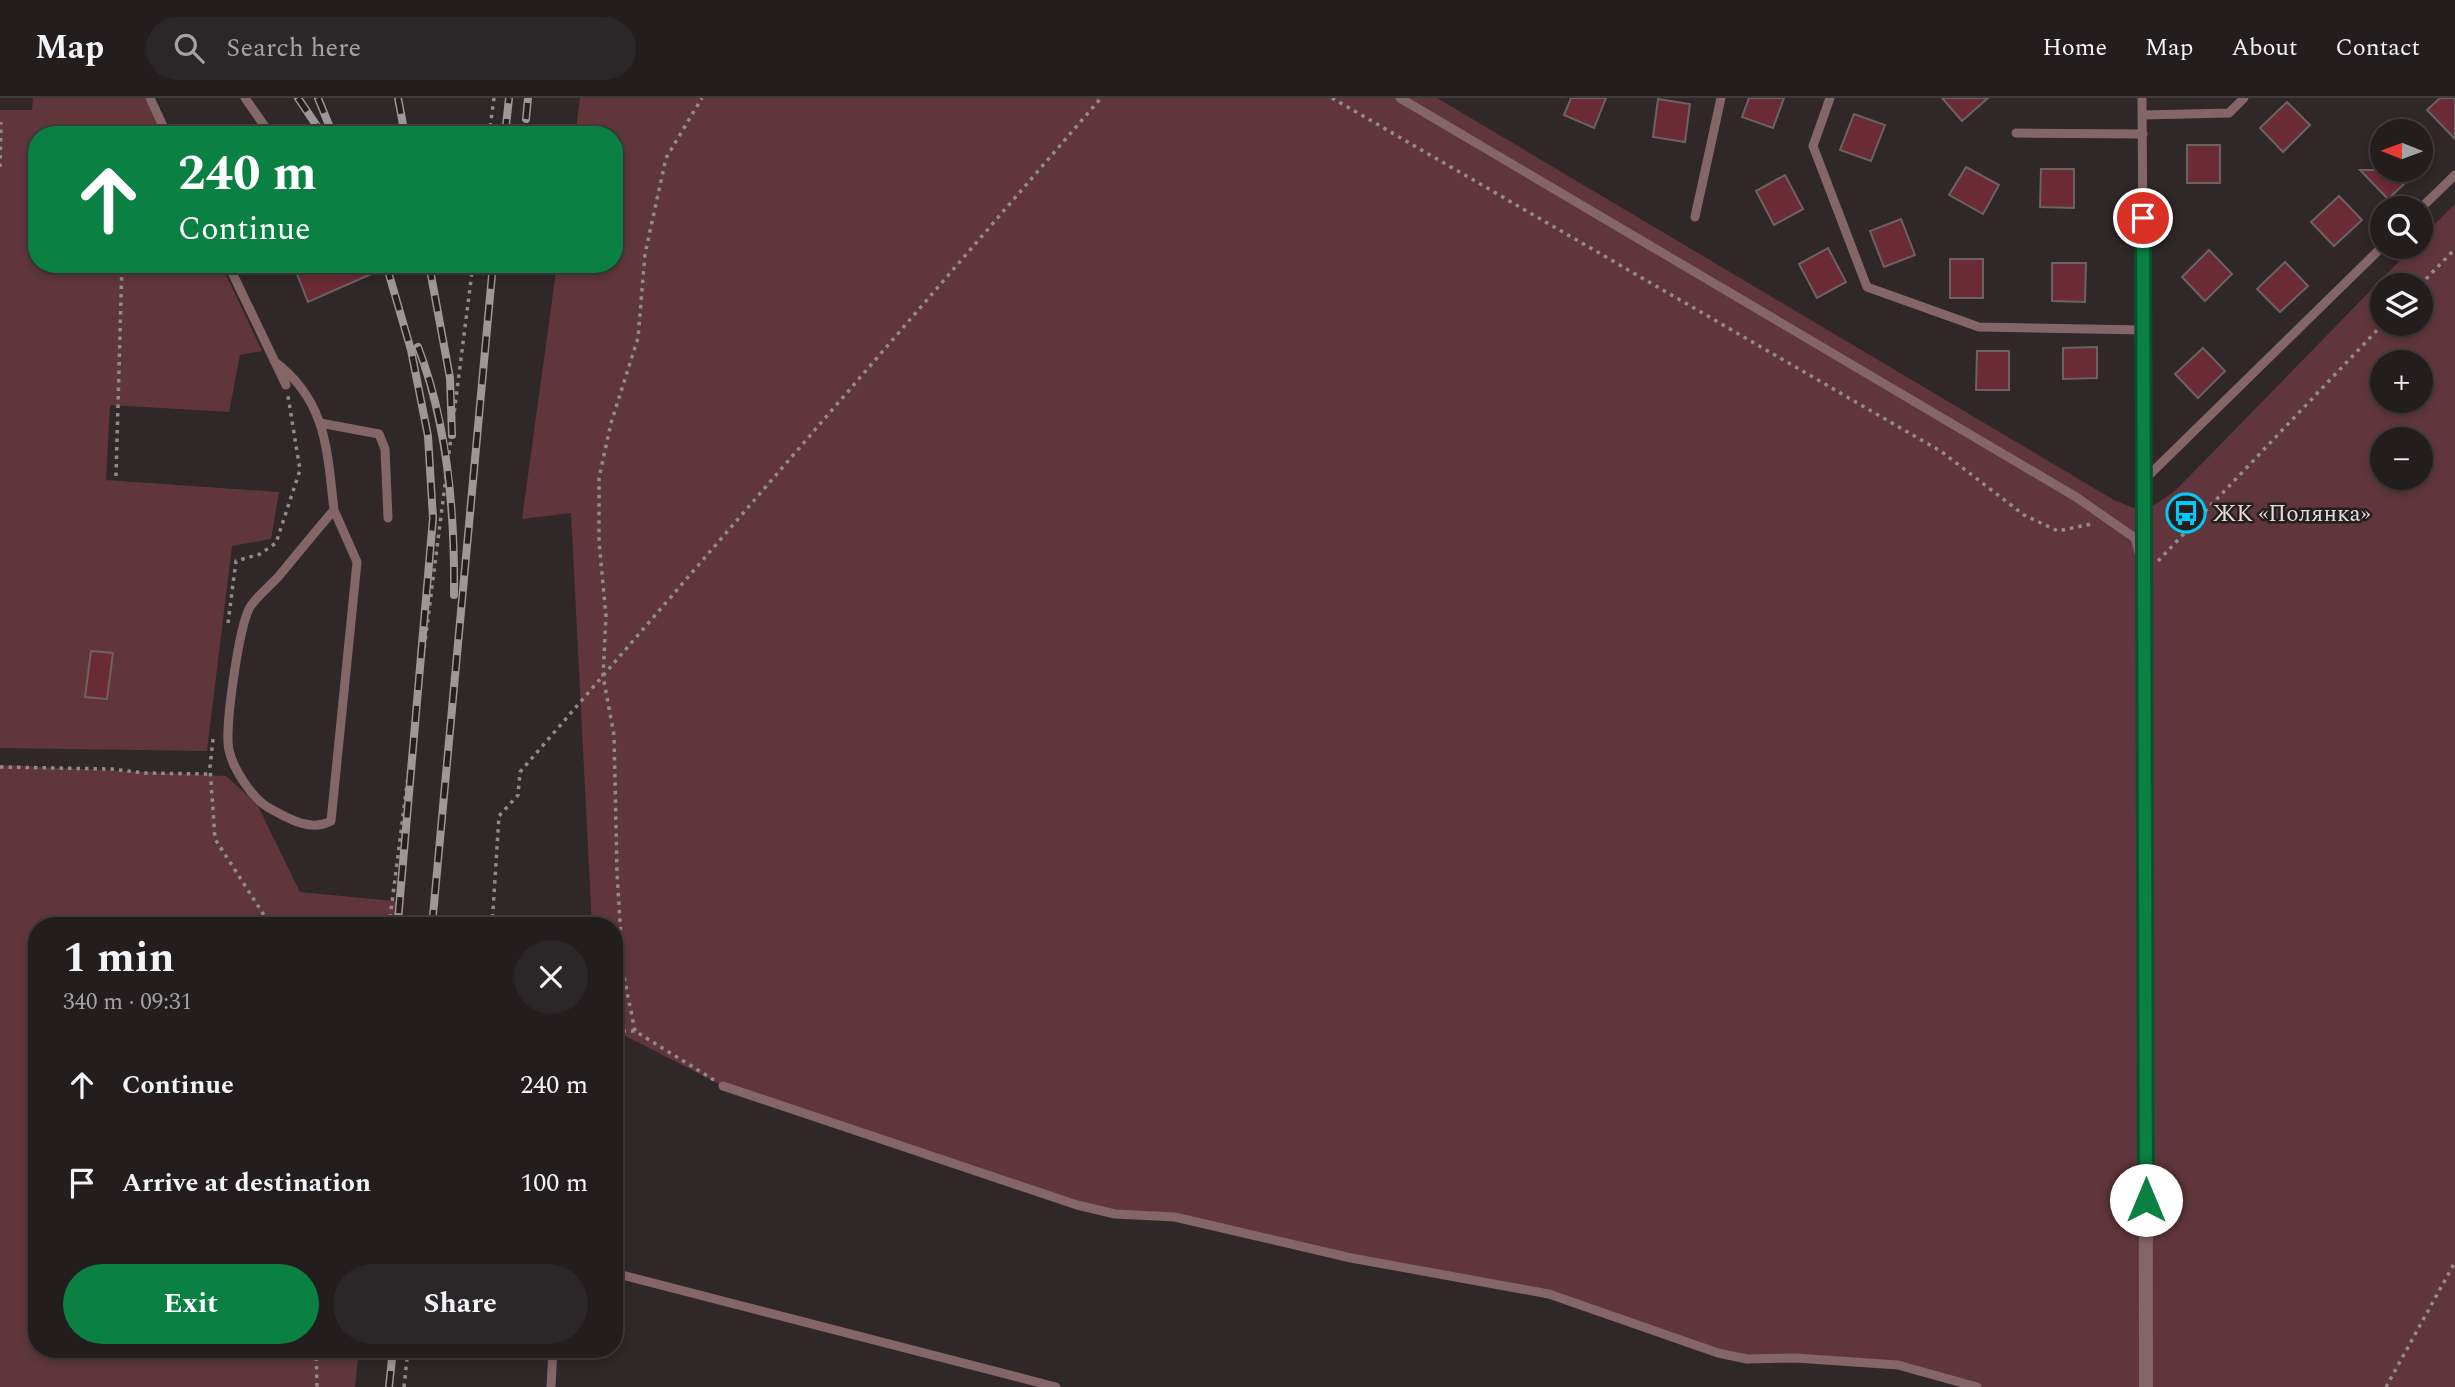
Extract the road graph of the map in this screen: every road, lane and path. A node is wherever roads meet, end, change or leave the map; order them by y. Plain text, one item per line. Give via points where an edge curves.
1 (149, 98) edge
2 (245, 98) edge
3 (494, 98) edge
4 (702, 98) edge
5 (1101, 98) edge
6 (1332, 98) edge
7 (1399, 98) edge
8 (1721, 98) edge
9 (1830, 98) edge
10 (2142, 98) edge
11 (2244, 98) edge
12 (2143, 115) junction
13 (1, 122) edge
14 (163, 126) edge
15 (265, 126) edge
16 (490, 126) edge
17 (2016, 133) dead end
18 (2143, 134) junction
19 (0, 167) edge
20 (2455, 175) edge
21 (2433, 196) edge
22 (1695, 217) dead end
23 (2455, 248) edge
24 (2370, 259) edge
25 (122, 273) edge
26 (233, 273) edge
27 (472, 273) edge
28 (2431, 273) edge
29 (2143, 330) junction
30 (2372, 336) edge
31 (274, 361) junction
32 (286, 385) dead end
33 (320, 423) junction
34 (116, 476) dead end
35 (2144, 480) junction
36 (334, 510) junction
37 (388, 518) dead end
38 (2110, 520) junction
39 (2145, 575) junction
40 (603, 676) junction
41 (0, 767) edge
42 (210, 774) dead end
43 (390, 917) edge
44 (493, 917) edge
45 (619, 917) edge
46 (623, 977) edge
47 (623, 1031) edge
48 (635, 1031) junction
49 (723, 1086) joint
50 (2455, 1262) edge
51 (623, 1275) edge
52 (316, 1358) edge
53 (407, 1358) edge
54 (553, 1358) edge
55 (317, 1387) edge
56 (404, 1387) edge
57 (551, 1387) edge
58 (1056, 1387) edge
59 (1978, 1387) edge
60 (2146, 1387) edge
61 (2386, 1387) edge

1 - 14 lane
2 - 15 lane
3 - 16 path
4 - 40 path via 666,158 645,254 638,338 599,478 606,617
5 - 40 path
6 - 38 path via 1942,452 2024,515 2058,531
7 - 38 lane
8 - 22 lane
9 - 29 lane via 1813,146 1867,287 1979,327
10 - 12 lane
11 - 12 lane via 2229,113
12 - 18 lane
13 - 19 path
17 - 18 lane
18 - 29 lane
20 - 21 lane
23 - 28 path
24 - 35 lane
25 - 34 path
26 - 31 lane
27 - 43 path
29 - 35 lane
30 - 39 path
31 - 32 lane
31 - 33 lane via 293,375
33 - 36 lane via 329,453
33 - 37 lane via 379,434 385,449
35 - 39 lane
36 - 36 lane via 250,608 232,685 228,749 248,790 264,806 313,826 331,821 357,562
38 - 39 lane via 2135,538
39 - 60 street
40 - 44 path via 520,772 518,795 499,816
40 - 45 path via 614,735
41 - 42 path
46 - 48 path
47 - 48 path
48 - 49 path
49 - 59 lane via 1089,1208 1175,1217 1351,1258 1549,1294 1747,1359 1898,1365
50 - 61 path
51 - 58 lane
52 - 55 path
53 - 56 path
54 - 57 lane

